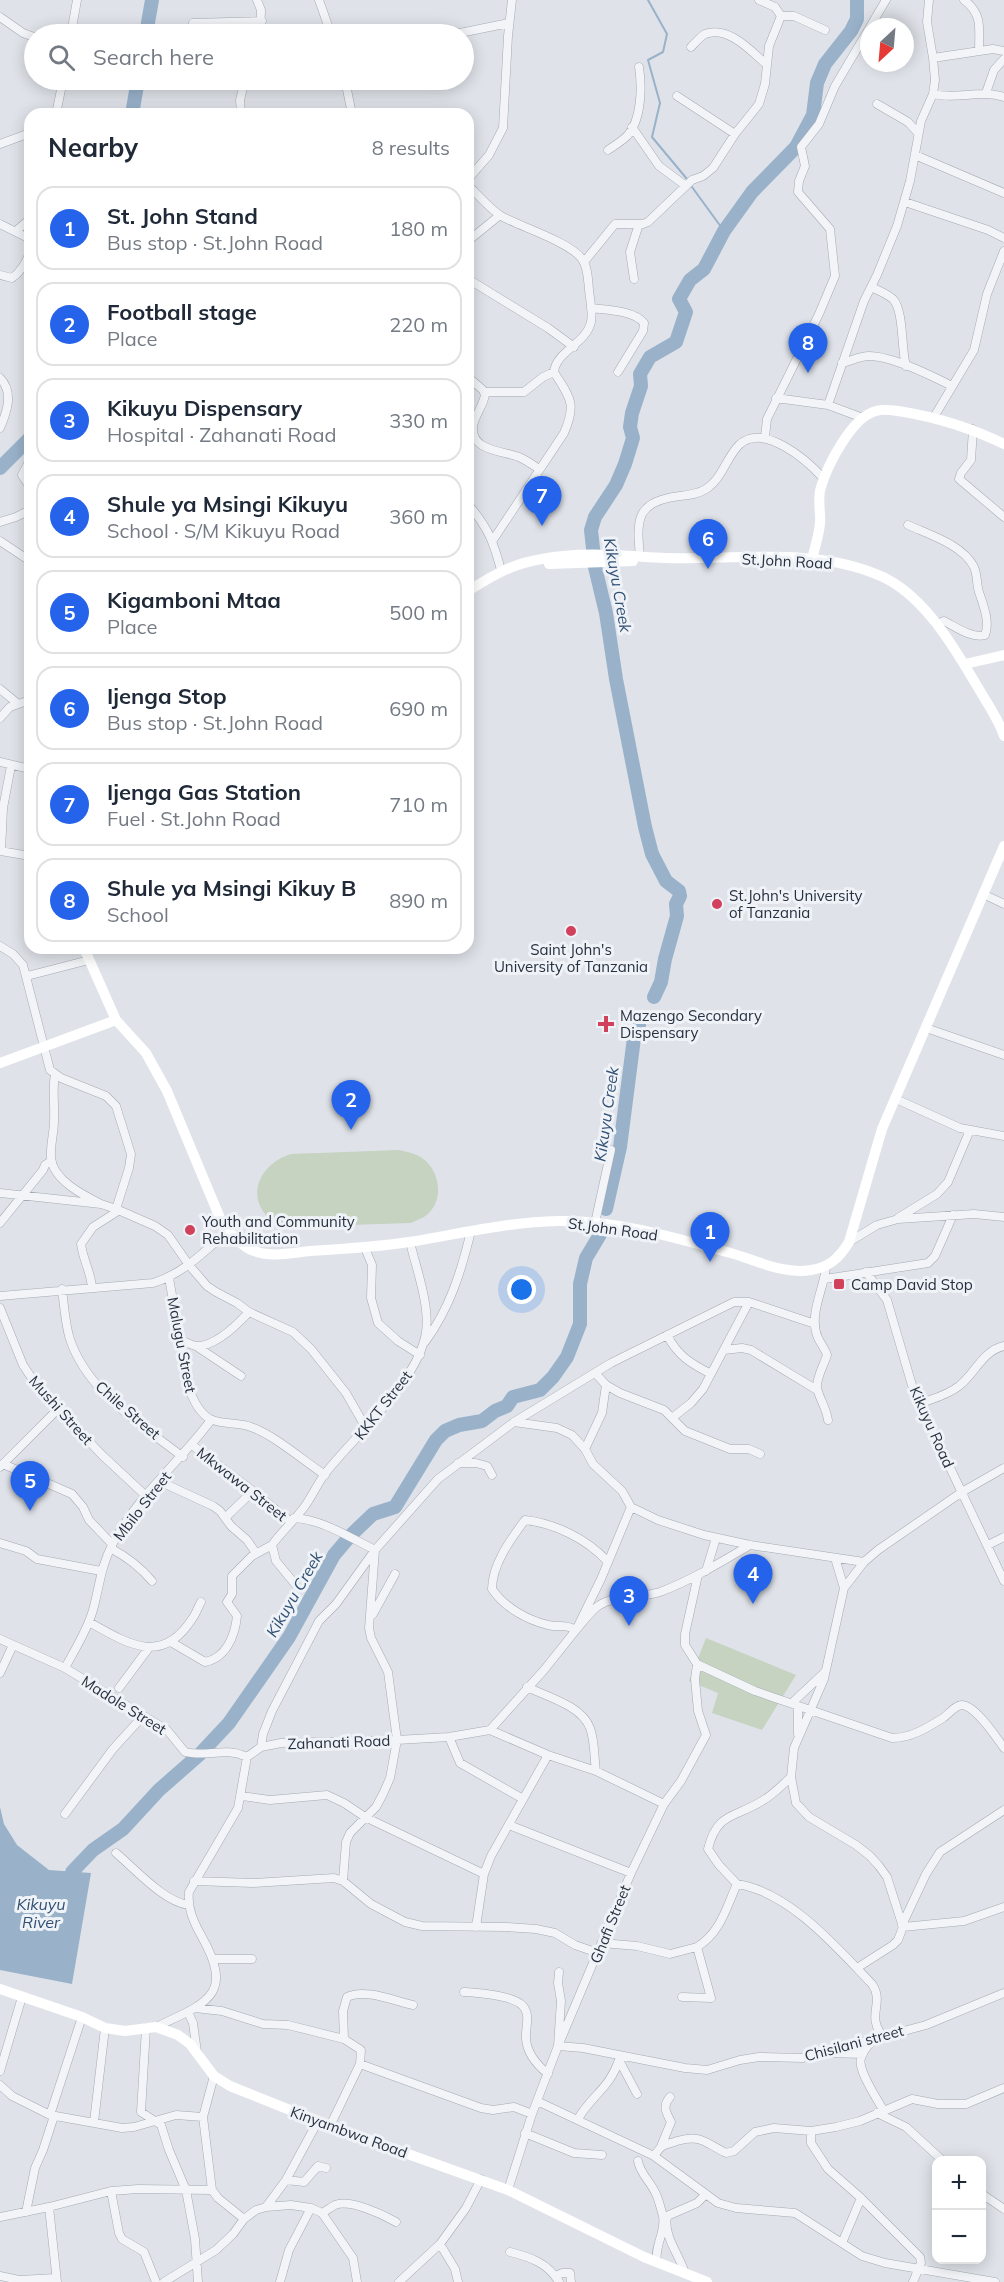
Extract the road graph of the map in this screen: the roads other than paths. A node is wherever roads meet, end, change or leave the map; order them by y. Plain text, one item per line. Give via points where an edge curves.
1 (77, 0) edge
2 (257, 0) edge
3 (320, 0) edge
4 (512, 0) edge
5 (759, 0) edge
6 (886, 0) edge
7 (929, 0) edge
8 (964, 0) edge
9 (781, 16) junction
10 (0, 17) edge
11 (262, 21) junction
12 (193, 23) dead end
13 (509, 23) junction
14 (73, 24) edge
15 (262, 24) edge
16 (328, 24) edge
17 (474, 30) edge
18 (825, 30) dead end
19 (24, 33) edge
20 (691, 47) dead end
21 (978, 51) junction
22 (1004, 51) edge
23 (933, 58) junction
24 (1004, 59) edge
25 (766, 64) junction
26 (639, 67) dead end
27 (61, 90) edge
28 (242, 90) edge
29 (347, 90) edge
30 (986, 93) junction
31 (933, 94) junction
32 (677, 96) dead end
33 (1004, 97) edge
34 (877, 104) dead end
35 (57, 108) edge
36 (241, 108) edge
37 (351, 108) edge
38 (632, 126) junction
39 (918, 133) junction
40 (735, 134) junction
41 (24, 136) edge
42 (0, 143) edge
43 (608, 150) dead end
44 (915, 155) junction
45 (474, 172) edge
46 (686, 186) junction
47 (474, 191) edge
48 (1004, 193) edge
49 (905, 202) junction
50 (500, 215) junction
51 (0, 224) edge
52 (24, 224) edge
53 (639, 224) junction
54 (16, 231) junction
55 (24, 236) edge
56 (474, 236) edge
57 (1004, 237) edge
58 (1004, 251) edge
59 (584, 262) junction
60 (24, 266) edge
61 (0, 275) edge
62 (634, 279) dead end
63 (474, 283) edge
64 (871, 287) junction
65 (591, 308) junction
66 (574, 347) junction
67 (842, 363) junction
68 (906, 366) junction
69 (554, 372) junction
70 (618, 372) dead end
71 (0, 378) edge
72 (474, 382) edge
73 (952, 386) junction
74 (485, 392) junction
75 (776, 398) junction
76 (828, 405) junction
77 (934, 417) junction
78 (863, 418) junction
79 (0, 428) edge
80 (973, 429) junction
81 (765, 437) junction
82 (1004, 444) edge
83 (539, 469) junction
84 (824, 478) junction
85 (474, 512) edge
86 (24, 513) edge
87 (1004, 517) edge
88 (0, 522) edge
89 (908, 525) dead end
90 (494, 540) junction
91 (0, 541) edge
92 (640, 556) junction
93 (24, 557) edge
94 (666, 558) junction
95 (615, 559) junction
96 (812, 559) junction
97 (501, 570) junction
98 (474, 587) edge
99 (936, 624) junction
100 (1004, 656) edge
101 (965, 664) junction
102 (0, 689) edge
103 (24, 701) edge
104 (17, 703) junction
105 (0, 717) edge
106 (1004, 736) edge
107 (0, 762) edge
108 (11, 766) junction
109 (24, 768) edge
110 (1004, 846) edge
111 (0, 851) edge
112 (24, 854) edge
113 (985, 895) junction
114 (1004, 904) edge
115 (0, 946) edge
116 (86, 954) edge
117 (89, 960) junction
118 (27, 976) junction
119 (116, 1020) junction
120 (926, 1028) junction
121 (45, 1046) junction
122 (1004, 1056) edge
123 (0, 1063) edge
124 (55, 1074) junction
125 (896, 1099) junction
126 (970, 1130) junction
127 (1004, 1136) edge
128 (611, 1150) dead end
129 (51, 1161) junction
130 (0, 1194) edge
131 (22, 1195) junction
132 (101, 1204) junction
133 (117, 1210) junction
134 (953, 1215) junction
135 (1004, 1216) edge
136 (898, 1219) junction
137 (0, 1223) edge
138 (594, 1223) junction
139 (228, 1231) junction
140 (471, 1231) junction
141 (410, 1242) junction
142 (849, 1242) junction
143 (365, 1248) junction
144 (189, 1265) junction
145 (826, 1267) junction
146 (866, 1272) junction
147 (169, 1278) junction
148 (825, 1279) junction
149 (92, 1288) junction
150 (62, 1289) junction
151 (0, 1296) edge
152 (749, 1302) junction
153 (0, 1308) edge
154 (249, 1312) junction
155 (815, 1324) junction
156 (667, 1335) junction
157 (182, 1341) junction
158 (196, 1346) junction
159 (423, 1346) junction
160 (1004, 1346) edge
161 (724, 1350) junction
162 (420, 1355) junction
163 (596, 1374) junction
164 (711, 1374) junction
165 (241, 1376) dead end
166 (606, 1385) junction
167 (818, 1390) junction
168 (920, 1404) junction
169 (58, 1408) junction
170 (672, 1418) junction
171 (211, 1420) junction
172 (828, 1420) dead end
173 (514, 1422) junction
174 (366, 1428) junction
175 (192, 1445) junction
176 (585, 1449) junction
177 (760, 1454) dead end
178 (183, 1456) junction
179 (457, 1463) junction
180 (1, 1465) edge
181 (1004, 1468) edge
182 (325, 1475) junction
183 (492, 1475) dead end
184 (159, 1481) junction
185 (253, 1491) junction
186 (962, 1492) junction
187 (146, 1496) junction
188 (632, 1507) junction
189 (226, 1517) junction
190 (292, 1520) junction
191 (1004, 1537) edge
192 (716, 1538) junction
193 (0, 1543) edge
194 (112, 1544) junction
195 (272, 1545) junction
196 (750, 1545) junction
197 (988, 1545) junction
198 (375, 1550) junction
199 (256, 1553) junction
200 (835, 1558) junction
201 (607, 1561) junction
202 (864, 1563) junction
203 (101, 1571) junction
204 (702, 1573) junction
205 (395, 1574) dead end
206 (152, 1581) dead end
207 (1004, 1581) edge
208 (295, 1584) dead end
209 (844, 1588) junction
210 (201, 1602) dead end
211 (369, 1621) junction
212 (89, 1622) junction
213 (576, 1630) junction
214 (0, 1640) edge
215 (171, 1642) junction
216 (13, 1645) junction
217 (148, 1649) junction
218 (697, 1665) junction
219 (65, 1668) junction
220 (826, 1671) junction
221 (0, 1673) edge
222 (119, 1688) junction
223 (527, 1688) junction
224 (107, 1694) junction
225 (119, 1701) junction
226 (795, 1704) junction
227 (812, 1711) junction
228 (143, 1716) junction
229 (490, 1730) junction
230 (798, 1735) junction
231 (449, 1737) junction
232 (397, 1740) junction
233 (261, 1747) junction
234 (1004, 1748) edge
235 (548, 1755) junction
236 (247, 1757) junction
237 (596, 1771) junction
238 (791, 1777) junction
239 (242, 1796) junction
240 (523, 1799) junction
241 (664, 1804) junction
242 (1004, 1810) edge
243 (64, 1814) dead end
244 (365, 1817) junction
245 (509, 1825) junction
246 (116, 1854) dead end
247 (631, 1873) junction
248 (484, 1874) junction
249 (194, 1881) junction
250 (343, 1881) junction
251 (737, 1884) junction
252 (189, 1905) junction
253 (1004, 1907) edge
254 (903, 1926) junction
255 (476, 1927) junction
256 (602, 1943) junction
257 (697, 1947) junction
258 (598, 1953) junction
259 (213, 1959) junction
260 (252, 1959) dead end
261 (857, 1968) junction
262 (559, 1972) dead end
263 (0, 1989) edge
264 (464, 1992) dead end
265 (1004, 1993) edge
266 (21, 1996) junction
267 (682, 1997) dead end
268 (413, 2006) dead end
269 (191, 2010) junction
270 (82, 2017) junction
271 (151, 2027) junction
272 (105, 2028) junction
273 (878, 2036) junction
274 (344, 2039) junction
275 (558, 2046) junction
276 (823, 2052) junction
277 (197, 2054) junction
278 (863, 2054) junction
279 (360, 2064) junction
280 (0, 2071) edge
281 (548, 2074) junction
282 (214, 2076) junction
283 (0, 2085) edge
284 (1004, 2088) edge
285 (637, 2094) dead end
286 (670, 2097) dead end
287 (537, 2101) junction
288 (880, 2112) junction
289 (532, 2114) junction
290 (52, 2115) junction
291 (203, 2117) junction
292 (578, 2119) junction
293 (154, 2120) junction
294 (318, 2121) junction
295 (94, 2122) junction
296 (330, 2126) junction
297 (811, 2131) junction
298 (525, 2133) junction
299 (662, 2144) junction
300 (602, 2155) dead end
301 (654, 2156) junction
302 (938, 2156) edge
303 (638, 2161) dead end
304 (326, 2168) dead end
305 (481, 2179) junction
306 (286, 2180) junction
307 (186, 2190) junction
308 (212, 2190) junction
309 (508, 2190) junction
310 (111, 2191) junction
311 (706, 2194) junction
312 (986, 2197) edge
313 (861, 2198) junction
314 (266, 2206) junction
315 (50, 2207) junction
316 (311, 2208) junction
317 (1004, 2210) edge
318 (26, 2212) junction
319 (322, 2213) junction
320 (0, 2217) edge
321 (244, 2219) junction
322 (396, 2222) dead end
323 (664, 2228) junction
324 (842, 2243) junction
325 (440, 2244) junction
326 (510, 2252) dead end
327 (657, 2262) junction
328 (196, 2264) junction
329 (918, 2270) junction
330 (684, 2273) junction
331 (0, 2276) edge
332 (558, 2279) edge
333 (57, 2280) edge
334 (156, 2282) edge
335 (164, 2282) edge
336 (198, 2282) edge
337 (280, 2282) edge
338 (357, 2282) edge
339 (399, 2282) edge
340 (458, 2282) edge
341 (571, 2282) edge
342 (707, 2282) edge
343 (913, 2282) edge
344 (995, 2282) edge

1 - 14 street
2 - 11 street
3 - 16 street
4 - 13 street
5 - 9 street via 775,7
6 - 75 street via 835,87 819,124 801,147 805,166 798,192 830,228 835,276
7 - 23 street via 927,22
8 - 21 street via 977,14
9 - 18 street via 794,16
9 - 25 street via 768,46
10 - 19 street
11 - 12 street
11 - 15 street
13 - 17 street
13 - 45 street via 503,128 489,155
20 - 25 street via 706,34 730,36
21 - 22 street
21 - 23 street
23 - 31 street
24 - 30 street via 994,70
25 - 40 street via 762,100
26 - 38 street via 642,93
27 - 35 street
28 - 36 street
29 - 37 street
30 - 31 street via 947,98
30 - 33 street
31 - 39 street
32 - 40 street
34 - 39 street via 908,122
38 - 43 street via 629,135
38 - 46 street via 659,166
39 - 44 street
40 - 46 street via 712,168
41 - 42 street
44 - 48 street
44 - 49 street
46 - 53 street via 654,218
47 - 50 street
49 - 57 street
49 - 64 street
50 - 56 street
50 - 59 street via 564,246
51 - 54 street
52 - 54 street
53 - 59 street via 615,224
53 - 62 street via 630,252
54 - 55 street
58 - 73 street via 987,294 974,350
59 - 65 street
60 - 61 street via 12,278
63 - 66 street
64 - 67 street
64 - 68 street via 892,298 900,312
65 - 66 street via 589,327
65 - 70 street via 619,312 644,323
66 - 69 street via 558,361
67 - 68 street via 871,356
67 - 76 street
68 - 73 street
69 - 74 street via 524,392
69 - 83 street via 572,410 564,433
71 - 79 street via 6,386 8,405
72 - 74 street
73 - 77 street
74 - 83 street via 474,424 477,441
75 - 76 street
75 - 81 street
76 - 78 street
77 - 78 street via 883,410
77 - 80 street
78 - 84 street via 843,443
80 - 82 street
80 - 87 street via 971,460 959,479
81 - 84 street via 802,459
81 - 92 street via 752,437 738,446 704,491 657,500 646,507 637,530
83 - 90 street
84 - 96 street
85 - 90 street
86 - 88 street
89 - 99 street via 953,547 975,572 987,625 985,636 978,637 944,621
90 - 97 street
91 - 93 street
92 - 94 street
92 - 95 street
94 - 95 street
94 - 96 street, St.John Road
95 - 97 street via 527,562
96 - 99 street, St.John Road via 849,565 887,579 915,600
97 - 98 street
99 - 101 street, St.John Road
100 - 101 street
101 - 106 street, St.John Road
102 - 104 street
103 - 104 street
104 - 105 street
107 - 108 street
108 - 109 street
108 - 111 street
110 - 113 street
111 - 112 street
113 - 114 street
113 - 120 street
115 - 118 street via 23,965
116 - 117 street, St.John Road
117 - 118 street
117 - 119 street, St.John Road
118 - 121 street
119 - 121 street
119 - 139 street, St.John Road via 146,1053 167,1092
120 - 122 street
120 - 125 street
121 - 123 street
121 - 124 street via 50,1070
124 - 129 street
124 - 133 street via 106,1096 116,1106 131,1154
125 - 126 street via 947,1124
125 - 142 street via 882,1129
126 - 127 street
126 - 136 street via 948,1182 937,1194
128 - 138 street
129 - 131 street
129 - 132 street via 74,1188
130 - 131 street
131 - 132 street
131 - 137 street
132 - 133 street
133 - 144 street via 162,1230
133 - 149 street via 93,1227 81,1244
134 - 135 street
134 - 136 street
134 - 146 street via 932,1260
136 - 142 street via 877,1225
138 - 140 street, St.John Road via 521,1223
138 - 145 street, St.John Road via 681,1239 779,1269 809,1271
139 - 143 street, St.John Road via 251,1250 270,1254
139 - 144 street
140 - 141 street, St.John Road
140 - 159 street via 453,1294
141 - 143 street, St.John Road
141 - 159 street, KKKT Street via 427,1318
142 - 145 street
143 - 162 street via 372,1265 371,1298 378,1323
144 - 147 street
144 - 154 street via 207,1286
145 - 148 street
146 - 148 street
146 - 168 street, Kikuyu Road via 887,1300
147 - 149 street via 137,1286
147 - 157 street, Malugu Street
148 - 155 street
149 - 150 street
150 - 151 street
150 - 178 street, Chile Street via 69,1335 89,1375 120,1407
152 - 155 street
152 - 156 street via 734,1302
152 - 161 street
153 - 169 street, Mushi Street via 28,1375
154 - 158 street via 223,1335
154 - 174 street via 285,1326 311,1349 346,1393
155 - 167 street via 827,1355
156 - 163 street
156 - 164 street via 675,1350
157 - 158 street
157 - 171 street, Malugu Street via 193,1400
158 - 165 street
159 - 162 street, KKKT Street
160 - 168 street via 980,1362 958,1387
161 - 164 street
161 - 167 street via 751,1350
162 - 174 street, KKKT Street
163 - 166 street
163 - 173 street
164 - 170 street via 691,1403
166 - 170 street via 664,1410
166 - 176 street via 602,1413
167 - 172 street
168 - 186 street, Kikuyu Road
169 - 180 street
169 - 187 street, Mushi Street
170 - 177 street via 685,1431 730,1449 749,1449
171 - 175 street, Mbilo Street
171 - 182 street via 260,1431
173 - 176 street via 557,1428 572,1435
173 - 179 street
174 - 182 street, KKKT Street
175 - 178 street, Mbilo Street
175 - 185 street, Mkwawa Street
176 - 188 street via 593,1464 613,1481
178 - 184 street, Mbilo Street
179 - 183 street via 476,1463 487,1467
179 - 198 street
180 - 194 street via 72,1494 88,1520
181 - 186 street
182 - 190 street, KKKT Street
184 - 187 street, Mbilo Street
184 - 189 street via 205,1501
185 - 189 street
185 - 190 street, Mkwawa Street
186 - 197 street, Kikuyu Road
186 - 202 street
187 - 194 street, Mbilo Street
188 - 192 street via 658,1520
188 - 201 street
189 - 199 street
190 - 195 street, KKKT Street
190 - 198 street via 302,1518
191 - 197 street
192 - 196 street
192 - 204 street, Ghafi Street
193 - 203 street via 37,1559
194 - 203 street, Mbilo Street
194 - 206 street via 112,1549
195 - 199 street, KKKT Street
195 - 208 street via 276,1561
196 - 200 street
196 - 204 street
197 - 207 street, Kikuyu Road
198 - 211 street
198 - 233 street via 320,1621 272,1711
199 - 215 street, KKKT Street via 232,1576 232,1594 227,1602 237,1616 229,1646 215,1660 205,1662
200 - 202 street
200 - 209 street
201 - 213 street
201 - 213 street via 586,1542 525,1520 501,1557 492,1582 496,1596 513,1611 550,1626 566,1624
202 - 209 street
203 - 212 street, Mbilo Street
204 - 213 street via 649,1596 605,1602
204 - 218 street, Ghafi Street via 685,1634 685,1645
205 - 211 street
209 - 220 street
210 - 215 street via 192,1620
211 - 232 street via 371,1638 388,1672
212 - 217 street
212 - 219 street, Mbilo Street
213 - 223 street
214 - 216 street, Madole Street
215 - 217 street
216 - 219 street, Madole Street
216 - 221 street
217 - 222 street
218 - 226 street via 755,1692
218 - 241 street, Ghafi Street via 698,1711 706,1735
219 - 224 street, Madole Street
220 - 226 street
220 - 227 street
222 - 224 street
222 - 225 street
223 - 229 street
223 - 237 street via 585,1717 591,1730
224 - 225 street, Madole Street
225 - 228 street, Madole Street
226 - 227 street
226 - 230 street
227 - 230 street
227 - 234 street via 881,1736 902,1738 962,1705 984,1722
228 - 236 street, Madole Street via 167,1730 185,1752 232,1751
228 - 243 street
229 - 231 street, Zahanati Road
229 - 235 street
230 - 238 street
231 - 232 street, Zahanati Road
231 - 240 street via 460,1762
232 - 233 street, Zahanati Road
232 - 244 street via 390,1778 376,1807
233 - 236 street, Zahanati Road
235 - 237 street
235 - 240 street
236 - 239 street
237 - 241 street
238 - 251 street via 774,1793 733,1813 712,1831 708,1849
238 - 254 street via 796,1803 809,1817 856,1845 879,1866 887,1877
239 - 244 street via 270,1800 327,1795
239 - 249 street via 232,1821
240 - 245 street
241 - 247 street, Ghafi Street
242 - 254 street via 940,1852 922,1881
244 - 248 street
244 - 250 street via 346,1842
245 - 247 street
245 - 248 street
246 - 252 street via 163,1893
247 - 256 street, Ghafi Street
248 - 255 street
249 - 250 street via 253,1883 318,1877
249 - 252 street
250 - 255 street via 371,1904 405,1922
251 - 257 street via 722,1920 709,1939
251 - 261 street via 749,1886 793,1909
252 - 259 street
253 - 254 street via 964,1921
254 - 261 street via 893,1946
255 - 258 street via 555,1933
256 - 257 street via 670,1954
256 - 258 street, Ghafi Street
257 - 267 street via 711,1998
258 - 275 street, Ghafi Street
259 - 260 street
259 - 269 street via 218,1976 215,1987 211,1995
261 - 273 street via 877,1990 874,2022
262 - 275 street
263 - 266 street, Kinyambwa Road
264 - 281 street via 487,1993 523,2006 527,2046
265 - 273 street, Chisilani street via 926,2025
266 - 270 street, Kinyambwa Road
266 - 280 street
268 - 274 street via 371,1995 346,1996 342,2011
269 - 271 street
269 - 274 street via 222,2011 263,2024 288,2025
269 - 277 street
270 - 272 street, Kinyambwa Road
270 - 290 street
271 - 272 street, Kinyambwa Road via 125,2031
271 - 277 street, Kinyambwa Road via 185,2039
271 - 293 street via 141,2112
272 - 295 street
273 - 276 street, Chisilani street
273 - 278 street
274 - 279 street via 361,2050
275 - 276 street, Chisilani street via 707,2070 759,2057 802,2058
275 - 281 street
276 - 278 street
277 - 282 street, Kinyambwa Road
278 - 288 street via 860,2063
279 - 289 street via 481,2108 514,2107
279 - 296 street
281 - 287 street
282 - 291 street
282 - 294 street, Kinyambwa Road
283 - 290 street via 12,2096
284 - 288 street via 966,2104 912,2099
285 - 292 street via 620,2060 608,2086
286 - 299 street via 665,2110 671,2122
287 - 289 street
287 - 292 street
288 - 297 street
288 - 302 street via 906,2127
289 - 298 street
290 - 295 street
290 - 318 street
291 - 293 street via 176,2115
291 - 308 street
292 - 301 street
293 - 295 street via 122,2128
293 - 307 street via 161,2125
294 - 296 street, Kinyambwa Road
294 - 306 street
296 - 305 street, Kinyambwa Road
297 - 299 street via 774,2128 755,2132 734,2151 726,2153 703,2139 688,2137
297 - 313 street via 811,2143 828,2169
298 - 300 street via 574,2154
298 - 309 street
299 - 301 street
301 - 311 street
303 - 323 street via 656,2193
304 - 306 street via 318,2166 304,2182
305 - 309 street, Kinyambwa Road
305 - 325 street
306 - 314 street
307 - 308 street
307 - 310 street
307 - 328 street
308 - 321 street
309 - 327 street, Kinyambwa Road
310 - 315 street
310 - 334 street via 122,2239 144,2252
311 - 323 street via 697,2203 667,2216
311 - 324 street via 718,2203 736,2208 795,2212
312 - 317 street
313 - 324 street
313 - 329 street via 920,2257
314 - 316 street
314 - 321 street
315 - 318 street
315 - 333 street
316 - 319 street
316 - 337 street via 289,2250
318 - 320 street
319 - 322 street via 344,2204
319 - 338 street via 353,2258
321 - 328 street via 216,2250
323 - 327 street via 657,2246
323 - 330 street
324 - 329 street via 862,2256
325 - 339 street
325 - 340 street
326 - 332 street via 532,2258
327 - 330 street, Kinyambwa Road
328 - 335 street
328 - 336 street
329 - 343 street
329 - 344 street
330 - 342 street, Kinyambwa Road
331 - 333 street
332 - 341 street via 562,2273 570,2273

